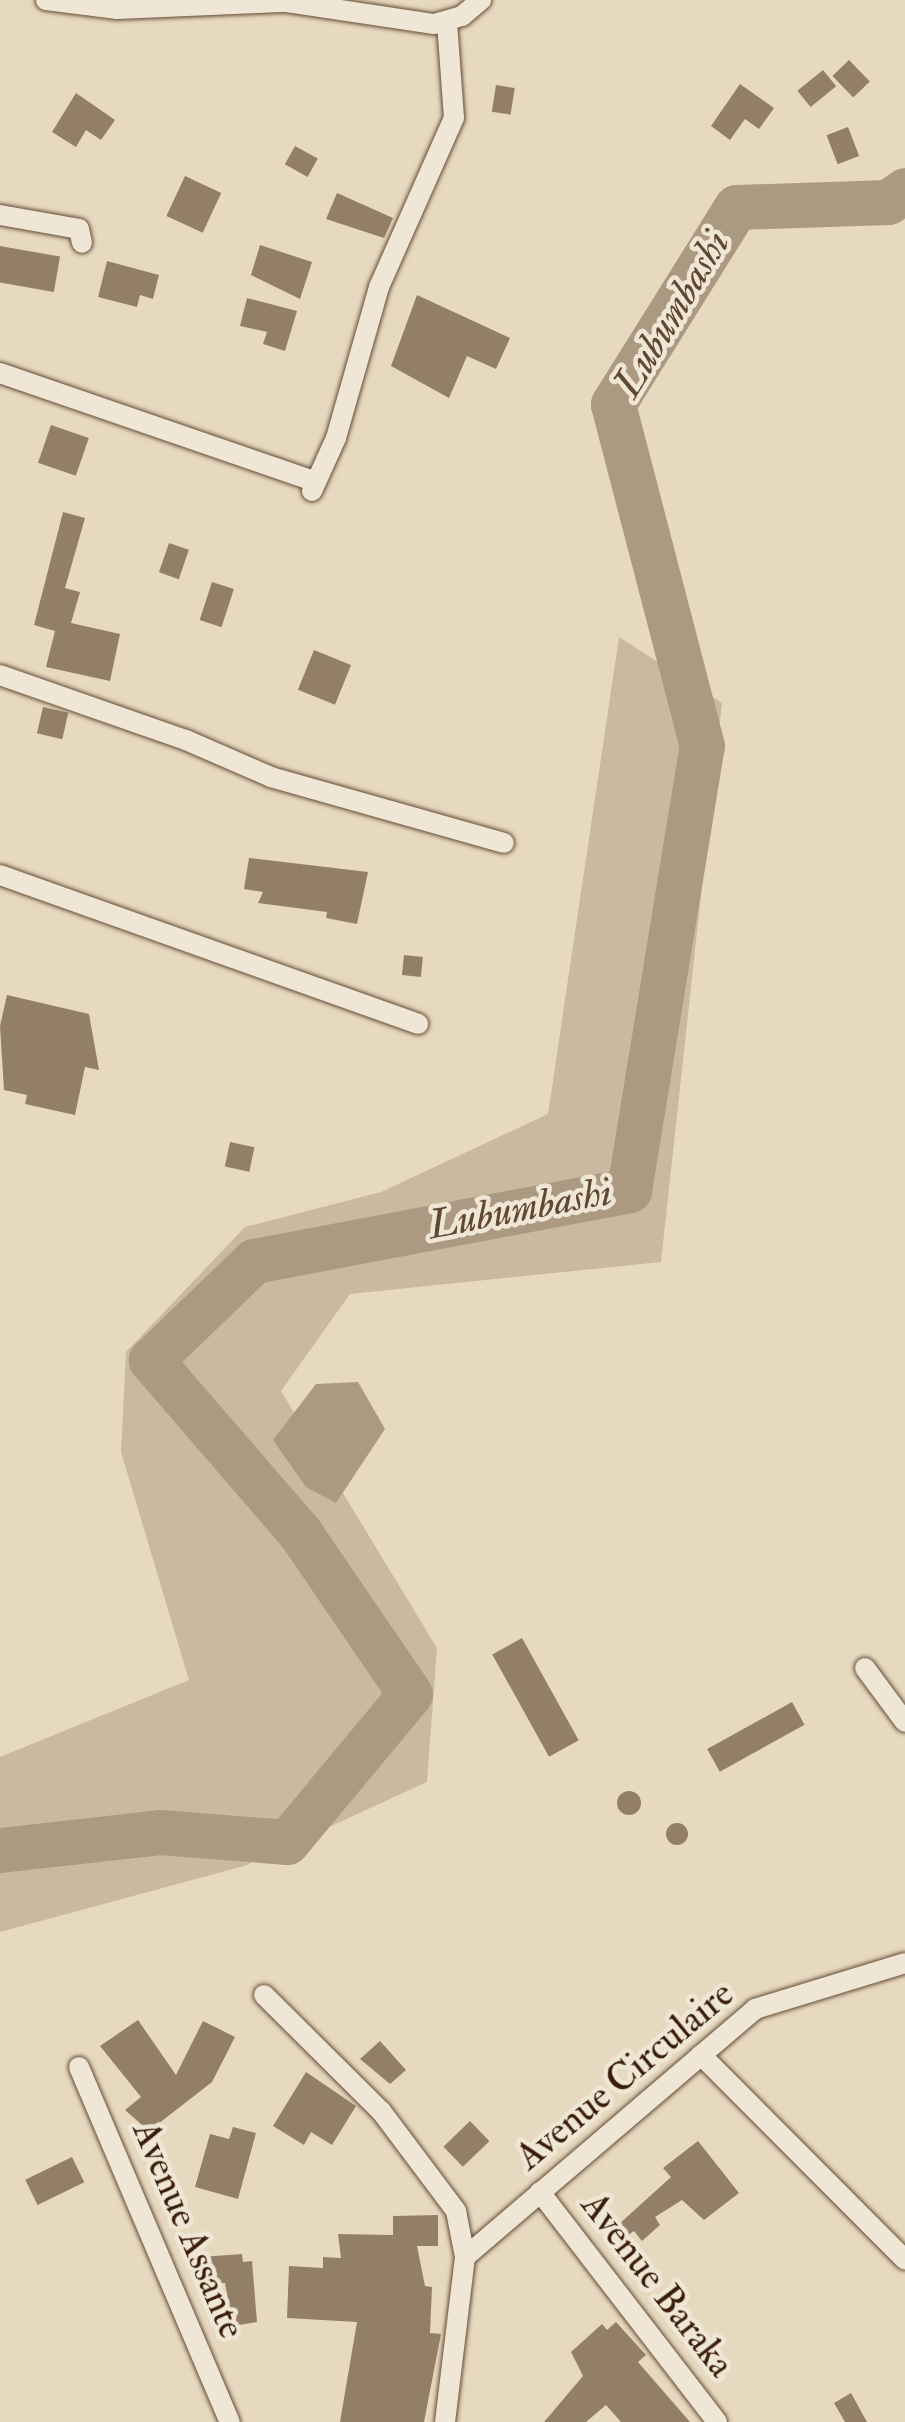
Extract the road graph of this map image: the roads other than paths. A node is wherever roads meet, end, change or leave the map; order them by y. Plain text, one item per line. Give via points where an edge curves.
1 (46, 0) edge
2 (481, 0) edge
3 (155, 2) edge
4 (448, 23) junction
5 (0, 215) edge
6 (82, 243) dead end
7 (1, 378) edge
8 (0, 675) edge
9 (504, 843) dead end
10 (0, 875) edge
11 (418, 1024) dead end
12 (864, 1668) dead end
13 (905, 1722) edge
14 (905, 1963) edge
15 (264, 1995) dead end
16 (701, 2055) junction
17 (78, 2067) dead end
18 (540, 2192) junction
19 (465, 2257) junction
20 (905, 2260) edge
21 (230, 2422) edge
22 (446, 2422) edge
23 (717, 2422) edge

1 - 3 street via 116,9
2 - 4 street
3 - 4 street via 287,2
4 - 7 street via 454,118 379,287 336,438 314,486
5 - 6 street via 79,229
8 - 9 street via 186,740 271,778
10 - 11 street
12 - 13 street
14 - 16 street, Avenue Circulaire via 755,2009
15 - 19 street via 381,2111 437,2178 456,2211
16 - 18 street, Avenue Circulaire
16 - 20 street
17 - 21 street, Avenue Assante
18 - 19 street, Avenue Circulaire
18 - 23 street, Avenue Baraka
19 - 22 street

